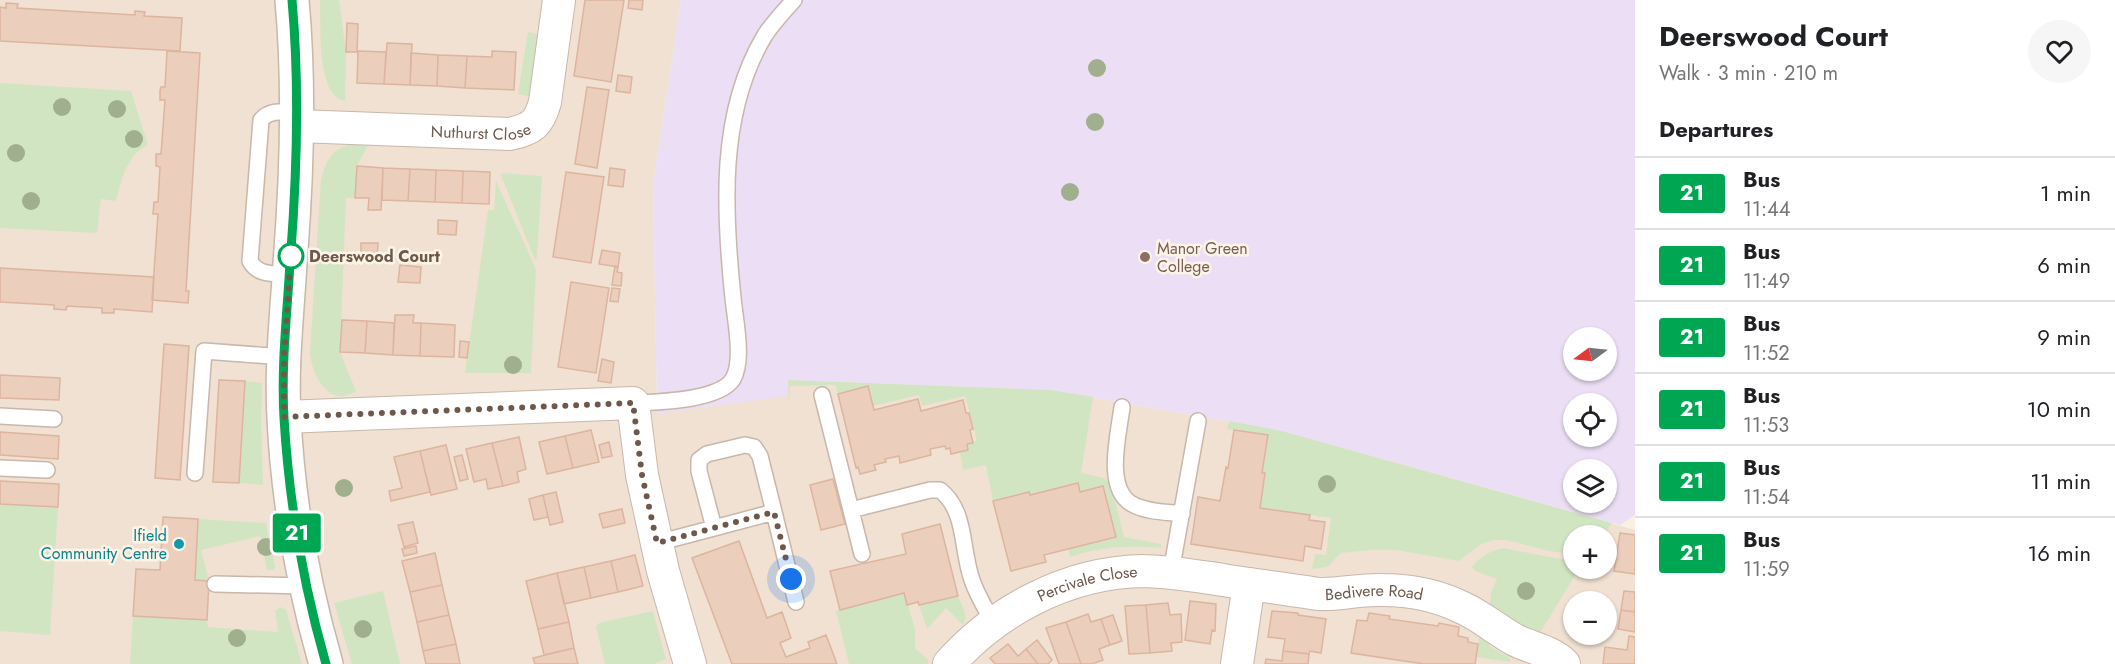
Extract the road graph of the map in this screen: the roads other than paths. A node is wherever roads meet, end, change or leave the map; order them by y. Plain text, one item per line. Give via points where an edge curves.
1 (292, 0) edge
2 (559, 0) edge
3 (794, 0) edge
4 (298, 119) junction
5 (284, 357) junction
6 (822, 395) dead end
7 (633, 403) junction
8 (1122, 407) dead end
9 (0, 416) edge
10 (284, 417) junction
11 (54, 419) dead end
12 (1198, 421) dead end
13 (0, 468) edge
14 (47, 470) dead end
15 (195, 473) dead end
16 (851, 510) junction
17 (774, 512) junction
18 (1182, 514) junction
19 (714, 528) junction
20 (657, 543) junction
21 (862, 554) dead end
22 (1172, 573) junction
23 (215, 584) dead end
24 (1249, 584) junction
25 (306, 586) junction
26 (796, 602) dead end
27 (993, 622) junction
28 (326, 664) edge
29 (690, 664) edge
30 (949, 664) edge
31 (1237, 664) edge
32 (1564, 664) edge

1 - 4 street
2 - 4 street, Nuthurst Close via 545,102 538,120 525,130 510,134
3 - 7 lane via 765,34 748,68 730,142 727,242 738,345 732,380 696,398
4 - 5 street
5 - 10 street
5 - 15 lane via 204,351
6 - 16 lane
7 - 10 street
7 - 20 street via 642,475
8 - 18 lane via 1115,466 1125,499 1142,508
9 - 11 lane
10 - 25 street via 289,480
12 - 18 lane
13 - 14 lane
16 - 21 lane
16 - 27 lane via 940,490 957,509 971,578
17 - 19 lane
17 - 19 lane via 760,456 754,447 745,445 707,454 699,460 699,471
17 - 26 lane
18 - 22 lane
19 - 20 lane
20 - 29 street
22 - 24 street, Percivale Close
22 - 27 street, Percivale Close via 1141,571 1087,579 1040,596
23 - 25 lane
24 - 31 street
24 - 32 street, Bedivere Road via 1318,594 1383,590 1436,597 1464,608 1536,650 1554,655
25 - 28 street
27 - 30 street, Percivale Close

